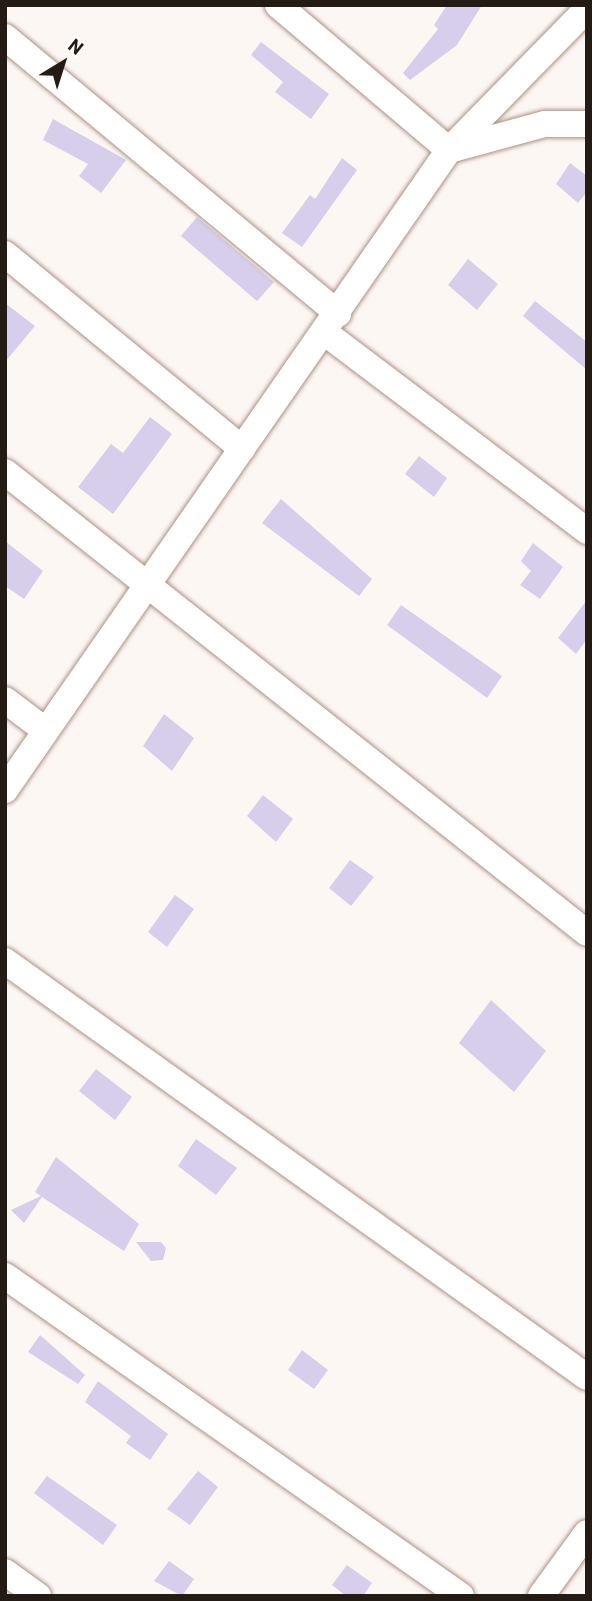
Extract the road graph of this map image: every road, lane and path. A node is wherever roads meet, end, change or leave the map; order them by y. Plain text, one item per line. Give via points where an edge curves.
1 (278, 5) edge
2 (587, 9) edge
3 (5, 37) edge
4 (587, 124) edge
5 (449, 150) junction
6 (5, 254) edge
7 (331, 323) junction
8 (243, 449) junction
9 (5, 472) edge
10 (587, 531) edge
11 (146, 586) junction
12 (5, 700) edge
13 (45, 730) junction
14 (5, 790) edge
15 (587, 933) edge
16 (5, 961) edge
17 (5, 1276) edge
18 (587, 1377) edge
19 (587, 1533) edge
20 (5, 1572) edge
21 (38, 1596) edge
22 (461, 1596) edge
23 (541, 1596) edge

1 - 5 street
2 - 5 street
3 - 7 street
4 - 5 street via 544,124
5 - 7 street
6 - 8 street
7 - 8 street
7 - 10 street
8 - 11 street
9 - 11 street
11 - 13 street
11 - 15 street
12 - 13 street
13 - 14 street
16 - 18 street
17 - 22 street
19 - 23 street
20 - 21 street

